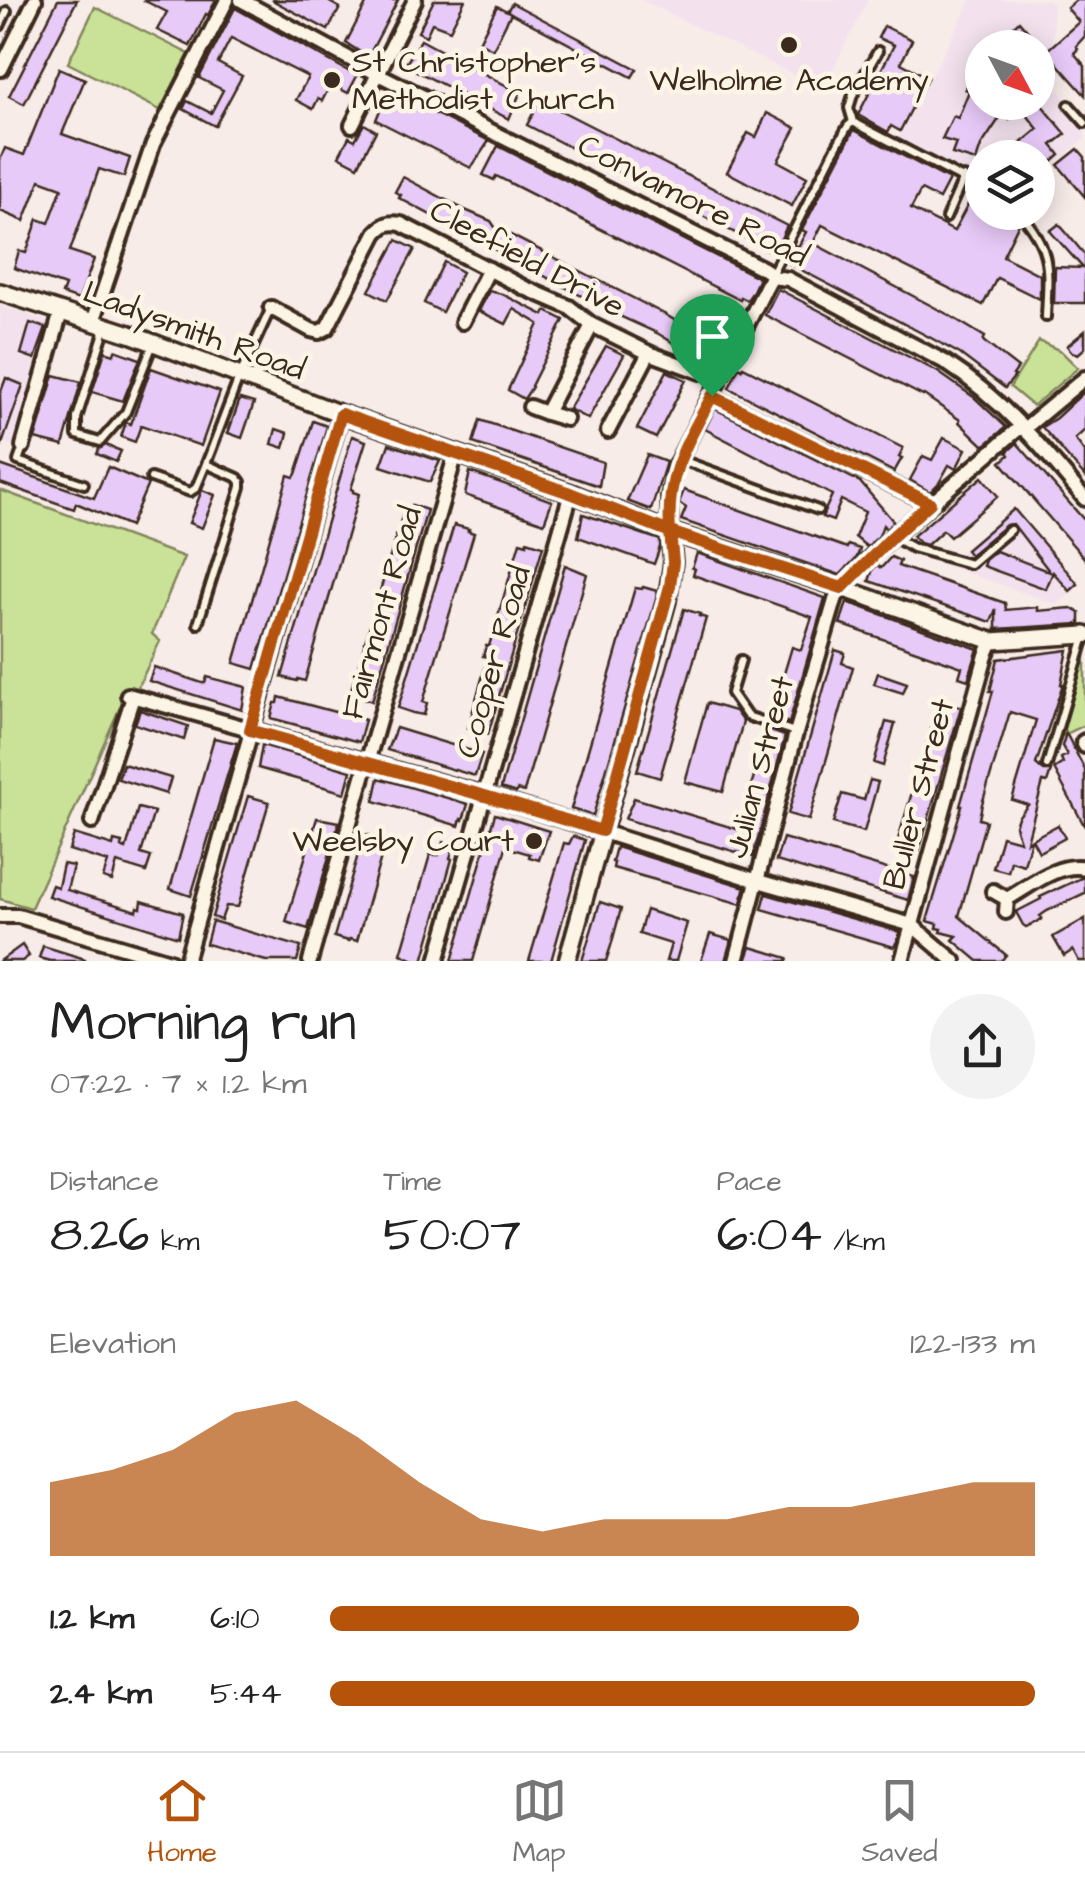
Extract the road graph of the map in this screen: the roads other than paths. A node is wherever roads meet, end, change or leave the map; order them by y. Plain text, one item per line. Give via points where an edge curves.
1 (36, 0) edge
2 (226, 0) edge
3 (241, 0) edge
4 (415, 0) edge
5 (7, 11) dead end
6 (0, 26) edge
7 (878, 51) dead end
8 (2, 69) edge
9 (378, 74) junction
10 (1069, 105) dead end
11 (853, 122) junction
12 (1085, 123) edge
13 (352, 125) dead end
14 (964, 177) joint
15 (946, 218) dead end
16 (1035, 230) edge
17 (489, 269) junction
18 (771, 276) junction
19 (0, 292) edge
20 (271, 308) joint
21 (61, 312) junction
22 (1046, 317) dead end
23 (462, 322) dead end
24 (99, 324) junction
25 (592, 324) junction
26 (153, 343) junction
27 (649, 353) junction
28 (700, 372) dead end
29 (240, 375) junction
30 (1085, 378) edge
31 (712, 396) junction
32 (530, 408) dead end
33 (546, 413) junction
34 (341, 414) junction
35 (566, 420) dead end
36 (1025, 428) junction
37 (608, 432) dead end
38 (23, 446) joint
39 (456, 453) junction
40 (679, 459) junction
41 (206, 464) junction
42 (151, 478) dead end
43 (84, 484) dead end
44 (570, 493) junction
45 (1085, 499) edge
46 (930, 503) junction
47 (818, 510) dead end
48 (1010, 530) dead end
49 (670, 532) junction
50 (892, 537) junction
51 (842, 588) junction
52 (198, 624) dead end
53 (1085, 635) edge
54 (992, 641) junction
55 (741, 660) dead end
56 (250, 730) junction
57 (796, 733) junction
58 (368, 764) junction
59 (1047, 765) dead end
60 (485, 796) junction
61 (92, 822) dead end
62 (602, 831) junction
63 (1085, 868) edge
64 (758, 881) junction
65 (993, 892) dead end
66 (0, 916) edge
67 (912, 925) junction
68 (170, 961) edge
69 (186, 961) edge
70 (310, 961) edge
71 (436, 961) edge
72 (567, 961) edge
73 (736, 961) edge
74 (902, 961) edge
75 (954, 961) edge

1 - 8 street
2 - 24 street via 153,144
3 - 9 street, Convamore Road
4 - 9 street
5 - 6 lane
7 - 11 lane via 848,108
9 - 13 street
9 - 18 street, Convamore Road
10 - 12 lane
11 - 14 lane
11 - 18 lane
14 - 15 lane
16 - 22 lane via 1048,268
17 - 20 street, Cleefield Drive via 401,224 384,224 328,328 311,330
17 - 23 street
17 - 25 street, Cleefield Drive
18 - 31 street
18 - 36 street, Convamore Road via 945,362
19 - 21 street, Ladysmith Road
20 - 29 lane
21 - 24 street, Ladysmith Road
21 - 38 street
24 - 26 street, Ladysmith Road
24 - 26 lane via 77,435 100,442 126,412
25 - 27 street, Cleefield Drive
25 - 33 street
26 - 29 street, Ladysmith Road
27 - 28 street, Cleefield Drive
27 - 37 street
29 - 34 street, Ladysmith Road
29 - 41 lane
30 - 36 street
31 - 40 street
31 - 46 street
32 - 33 street
33 - 35 street
34 - 39 street, Ladysmith Road
34 - 56 street
36 - 45 street, Convamore Road
36 - 46 street
38 - 43 lane via 18,462
39 - 44 street, Ladysmith Road
39 - 58 street, Fairmont Road
40 - 47 lane
40 - 49 street via 669,497
41 - 42 lane via 190,492
41 - 52 lane via 238,478 242,488
44 - 49 street, Ladysmith Road
44 - 60 street, Cooper Road
46 - 50 street
48 - 50 lane via 970,564
49 - 51 street, Ladysmith Road
49 - 62 street via 670,586
50 - 51 street
51 - 54 street, Ladysmith Road
51 - 57 street, Julian Street
53 - 54 street
53 - 59 lane
54 - 67 street, Buller Street
55 - 57 lane via 731,692 747,716
56 - 58 street
56 - 61 street via 131,696
56 - 69 street
57 - 64 street, Julian Street
58 - 60 street
58 - 70 street, Fairmont Road
60 - 62 street
60 - 71 street, Cooper Road
62 - 64 street
62 - 72 street
63 - 65 street via 1060,869 1007,905
64 - 67 street
64 - 73 street, Julian Street
66 - 68 street
67 - 74 street, Buller Street
67 - 75 street

